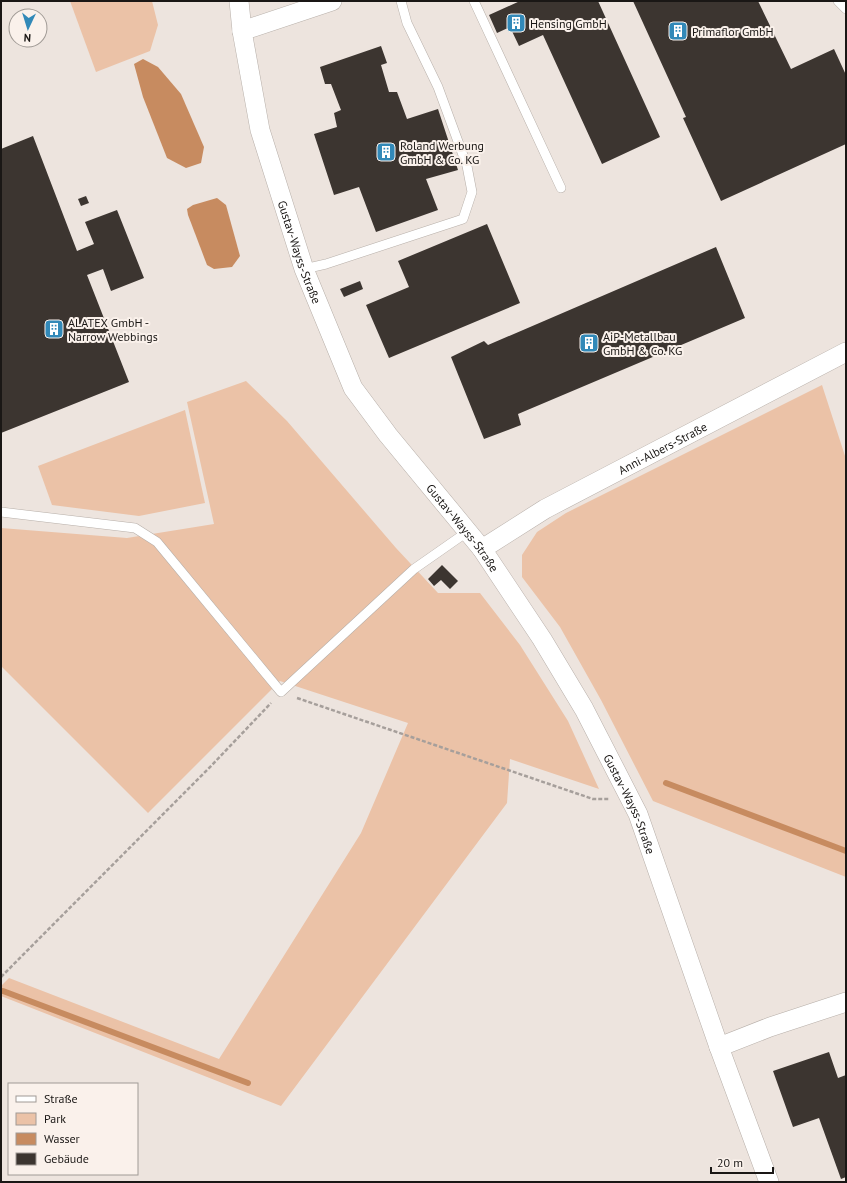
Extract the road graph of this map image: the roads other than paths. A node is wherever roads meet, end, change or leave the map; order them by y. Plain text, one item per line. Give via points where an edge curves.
1 (239, 1) edge
2 (332, 1) edge
3 (400, 1) edge
4 (474, 1) edge
5 (838, 1) edge
6 (846, 9) edge
7 (242, 31) junction
8 (561, 188) dead end
9 (304, 269) junction
10 (845, 356) edge
11 (1, 512) edge
12 (467, 532) junction
13 (482, 549) junction
14 (846, 1002) edge
15 (720, 1046) junction
16 (769, 1182) edge

1 - 7 street, Gustav-Wayss-Straße
2 - 7 street
3 - 9 lane via 407,23 438,87 467,166 472,192 464,219
4 - 8 lane
5 - 6 lane
7 - 9 street, Gustav-Wayss-Straße via 260,130
9 - 12 street, Gustav-Wayss-Straße via 353,388
10 - 13 street, Anni-Albers-Straße via 545,509
11 - 12 lane via 135,528 157,542 281,692 414,569
12 - 13 street, Gustav-Wayss-Straße
13 - 15 street, Gustav-Wayss-Straße via 542,639 584,709 638,814
14 - 15 street
15 - 16 street, Gustav-Wayss-Straße

